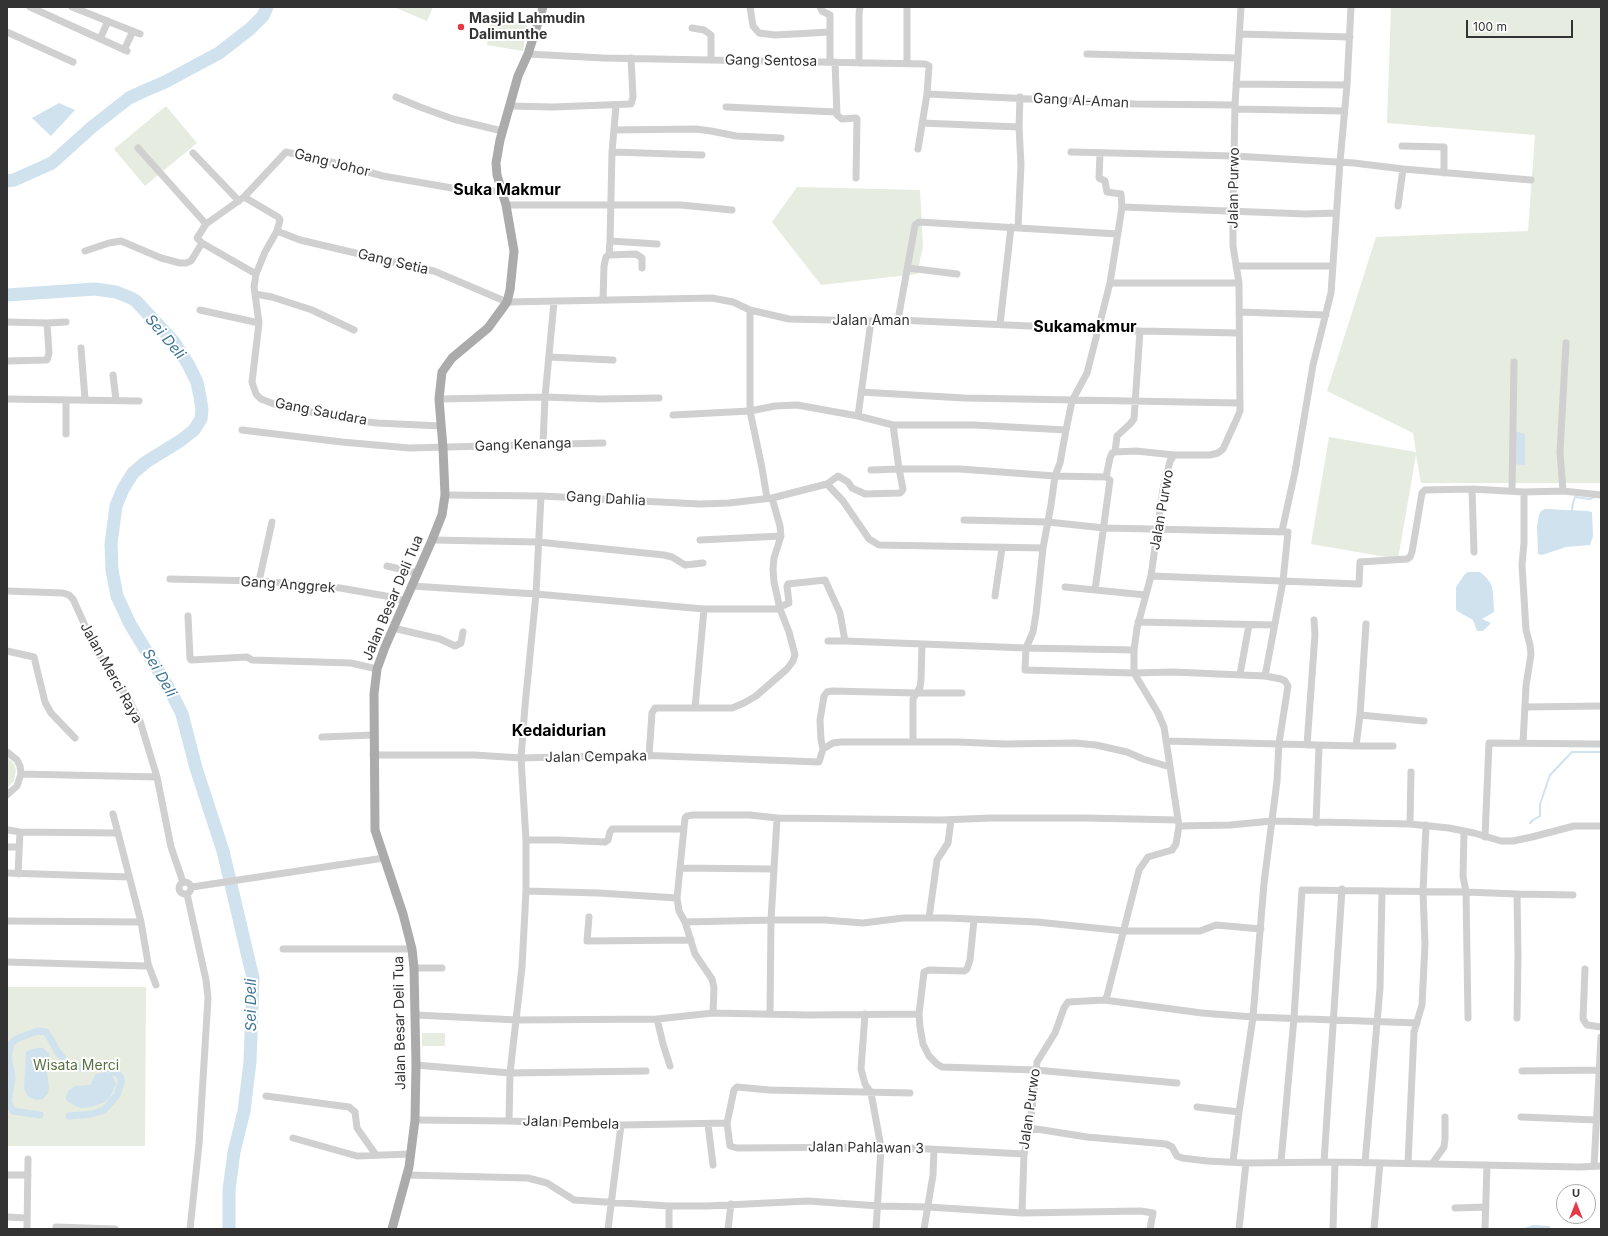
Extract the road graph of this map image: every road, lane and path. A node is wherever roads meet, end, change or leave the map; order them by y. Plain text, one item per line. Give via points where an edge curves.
1 (30, 7) edge
2 (72, 7) edge
3 (543, 7) edge
4 (750, 7) edge
5 (820, 7) edge
6 (860, 7) edge
7 (907, 7) edge
8 (1241, 7) edge
9 (1352, 7) edge
10 (108, 21) junction
11 (692, 28) dead end
12 (133, 31) junction
13 (7, 32) edge
14 (830, 32) junction
15 (140, 34) dead end
16 (1240, 34) junction
17 (1350, 37) junction
18 (100, 40) junction
19 (528, 54) junction
20 (1087, 54) dead end
21 (631, 58) junction
22 (1238, 58) junction
23 (711, 60) junction
24 (73, 62) dead end
25 (832, 62) junction
26 (859, 63) junction
27 (907, 63) junction
28 (1236, 84) junction
29 (1347, 85) junction
30 (927, 94) junction
31 (396, 97) dead end
32 (1020, 98) junction
33 (510, 106) junction
34 (616, 106) junction
35 (726, 106) dead end
36 (1235, 107) junction
37 (1344, 111) junction
38 (836, 112) junction
39 (922, 123) junction
40 (1019, 127) junction
41 (614, 130) junction
42 (502, 131) junction
43 (781, 138) dead end
44 (1402, 146) dead end
45 (138, 148) dead end
46 (918, 149) dead end
47 (612, 152) junction
48 (1071, 152) dead end
49 (193, 153) dead end
50 (1100, 153) junction
51 (702, 155) dead end
52 (1234, 156) junction
53 (1340, 162) junction
54 (1403, 169) junction
55 (1444, 173) junction
56 (856, 178) dead end
57 (1531, 180) dead end
58 (501, 191) junction
59 (242, 199) junction
60 (612, 204) junction
61 (506, 205) junction
62 (1398, 206) dead end
63 (1122, 207) junction
64 (732, 210) dead end
65 (1233, 212) junction
66 (1336, 213) junction
67 (206, 224) junction
68 (1014, 227) junction
69 (277, 232) junction
70 (1118, 234) junction
71 (199, 240) junction
72 (610, 241) junction
73 (657, 244) dead end
74 (85, 251) dead end
75 (609, 255) junction
76 (1236, 266) junction
77 (1333, 266) junction
78 (642, 268) dead end
79 (908, 268) junction
80 (256, 274) junction
81 (957, 274) dead end
82 (1239, 283) junction
83 (1110, 284) junction
84 (255, 294) junction
85 (603, 300) junction
86 (507, 302) junction
87 (554, 302) junction
88 (200, 310) dead end
89 (750, 310) junction
90 (1239, 312) junction
91 (1326, 315) junction
92 (898, 320) junction
93 (871, 321) junction
94 (7, 322) edge
95 (66, 322) dead end
96 (47, 323) junction
97 (258, 323) junction
98 (1000, 324) junction
99 (1098, 329) junction
100 (354, 330) dead end
101 (1140, 331) junction
102 (1239, 333) junction
103 (1566, 343) dead end
104 (81, 348) dead end
105 (549, 357) junction
106 (613, 360) dead end
107 (7, 361) edge
108 (1514, 362) dead end
109 (113, 375) dead end
110 (861, 392) junction
111 (546, 396) junction
112 (7, 398) edge
113 (659, 398) dead end
114 (85, 399) junction
115 (439, 399) junction
116 (66, 400) junction
117 (116, 400) junction
118 (139, 400) dead end
119 (1136, 400) junction
120 (1072, 401) junction
121 (1240, 404) junction
122 (750, 411) junction
123 (673, 415) dead end
124 (858, 416) junction
125 (893, 425) junction
126 (441, 426) junction
127 (242, 430) dead end
128 (1066, 430) junction
129 (66, 434) dead end
130 (603, 443) dead end
131 (543, 444) junction
132 (443, 448) junction
133 (1115, 452) junction
134 (1174, 455) junction
135 (899, 469) junction
136 (871, 470) dead end
137 (1055, 476) junction
138 (1106, 477) junction
139 (827, 484) junction
140 (1472, 489) junction
141 (1512, 491) junction
142 (1563, 491) junction
143 (1524, 492) junction
144 (1601, 494) edge
145 (445, 495) junction
146 (542, 496) junction
147 (769, 498) junction
148 (964, 520) dead end
149 (272, 522) dead end
150 (1048, 522) junction
151 (1104, 528) junction
152 (1157, 530) junction
153 (1285, 531) junction
154 (781, 536) junction
155 (432, 540) junction
156 (700, 540) dead end
157 (538, 542) junction
158 (1002, 548) junction
159 (1043, 548) junction
160 (1474, 552) dead end
161 (702, 563) dead end
162 (387, 566) dead end
163 (417, 573) junction
164 (1151, 576) junction
165 (170, 579) dead end
166 (259, 581) junction
167 (1283, 581) junction
168 (412, 586) junction
169 (1065, 587) dead end
170 (1095, 590) junction
171 (7, 591) edge
172 (536, 594) junction
173 (1146, 595) junction
174 (995, 596) dead end
175 (405, 601) junction
176 (780, 608) junction
177 (704, 609) junction
178 (188, 616) dead end
179 (1314, 620) dead end
180 (1138, 622) junction
181 (1366, 624) dead end
182 (1249, 625) junction
183 (1274, 625) junction
184 (393, 628) junction
185 (463, 632) dead end
186 (828, 641) dead end
187 (844, 641) junction
188 (922, 644) junction
189 (1026, 648) junction
190 (1134, 650) junction
191 (7, 651) edge
192 (377, 669) junction
193 (1134, 673) junction
194 (1240, 674) junction
195 (1265, 676) junction
196 (916, 693) junction
197 (962, 693) dead end
198 (1601, 706) edge
199 (1526, 707) junction
200 (695, 708) junction
201 (1360, 715) junction
202 (1424, 721) dead end
203 (374, 735) junction
204 (322, 737) dead end
205 (75, 738) dead end
206 (913, 741) junction
207 (1166, 741) junction
208 (1279, 743) junction
209 (1523, 743) junction
210 (1601, 744) edge
211 (1307, 745) junction
212 (1320, 746) junction
213 (1356, 746) junction
214 (1393, 746) dead end
215 (824, 749) junction
216 (7, 752) edge
217 (373, 755) junction
218 (649, 756) junction
219 (521, 758) junction
220 (1170, 766) junction
221 (1411, 772) dead end
222 (21, 774) junction
223 (157, 777) junction
224 (7, 795) edge
225 (113, 814) dead end
226 (777, 818) junction
227 (951, 820) junction
228 (1272, 821) junction
229 (1179, 823) junction
230 (1316, 823) junction
231 (1410, 824) junction
232 (1426, 825) junction
233 (1601, 826) edge
234 (683, 829) junction
235 (8, 830) dead end
236 (20, 832) junction
237 (1464, 832) junction
238 (118, 833) junction
239 (1485, 837) junction
240 (526, 840) junction
241 (7, 847) edge
242 (19, 847) junction
243 (384, 858) junction
244 (680, 868) junction
245 (774, 869) junction
246 (7, 874) edge
247 (18, 874) junction
248 (129, 877) junction
249 (183, 882) junction
250 (192, 887) junction
251 (1342, 890) junction
252 (526, 891) junction
253 (1382, 892) junction
254 (1423, 892) junction
255 (1466, 892) junction
256 (187, 894) junction
257 (1517, 894) junction
258 (1573, 896) dead end
259 (677, 898) junction
260 (589, 917) dead end
261 (929, 918) junction
262 (771, 920) junction
263 (974, 920) junction
264 (7, 921) edge
265 (141, 922) junction
266 (684, 922) junction
267 (1260, 929) junction
268 (1124, 931) junction
269 (691, 940) junction
270 (283, 948) dead end
271 (412, 949) junction
272 (7, 962) edge
273 (148, 964) junction
274 (414, 968) junction
275 (442, 968) dead end
276 (1585, 969) dead end
277 (156, 985) dead end
278 (1104, 1000) junction
279 (713, 1012) junction
280 (770, 1014) junction
281 (865, 1014) junction
282 (919, 1014) junction
283 (416, 1015) junction
284 (1253, 1017) junction
285 (1294, 1018) junction
286 (1468, 1018) dead end
287 (1517, 1018) dead end
288 (657, 1019) junction
289 (517, 1020) junction
290 (1334, 1020) junction
291 (1376, 1022) junction
292 (1417, 1023) junction
293 (1601, 1027) edge
294 (1601, 1037) edge
295 (416, 1065) junction
296 (670, 1066) dead end
297 (1036, 1070) junction
298 (1600, 1070) junction
299 (646, 1071) dead end
300 (1522, 1071) dead end
301 (510, 1073) junction
302 (1177, 1083) dead end
303 (871, 1093) junction
304 (910, 1093) dead end
305 (266, 1096) dead end
306 (1197, 1107) dead end
307 (1239, 1112) junction
308 (1445, 1117) dead end
309 (1521, 1117) dead end
310 (415, 1120) junction
311 (1596, 1120) junction
312 (509, 1121) junction
313 (727, 1123) junction
314 (708, 1124) junction
315 (621, 1125) junction
316 (1030, 1128) junction
317 (293, 1138) dead end
318 (881, 1147) junction
319 (934, 1150) junction
320 (410, 1154) junction
321 (1024, 1154) junction
322 (376, 1155) junction
323 (28, 1159) dead end
324 (1233, 1162) junction
325 (1281, 1162) junction
326 (1324, 1162) junction
327 (1336, 1162) junction
328 (1246, 1163) junction
329 (1365, 1163) junction
330 (1380, 1163) junction
331 (1408, 1163) junction
332 (1432, 1164) junction
333 (713, 1165) dead end
334 (1487, 1165) junction
335 (1598, 1166) edge
336 (7, 1175) edge
337 (28, 1175) junction
338 (407, 1175) junction
339 (612, 1203) junction
340 (731, 1204) junction
341 (669, 1206) junction
342 (879, 1206) junction
343 (928, 1207) junction
344 (1486, 1207) junction
345 (1456, 1208) dead end
346 (1022, 1213) junction
347 (8, 1218) edge
348 (27, 1218) junction
349 (56, 1227) dead end
350 (27, 1229) edge
351 (89, 1229) edge
352 (115, 1229) edge
353 (190, 1229) edge
354 (392, 1229) edge
355 (608, 1229) edge
356 (669, 1229) edge
357 (728, 1229) edge
358 (876, 1229) edge
359 (924, 1229) edge
360 (1150, 1229) edge
361 (1239, 1229) edge
362 (1333, 1229) edge
363 (1374, 1229) edge
364 (1485, 1229) edge

1 - 18 street
2 - 10 street
3 - 19 main road, Jalan Besar Deli Tua
4 - 14 street via 753,26 759,33
5 - 14 street via 830,15
6 - 26 street
7 - 27 street
8 - 16 street, Jalan Purwo
9 - 17 street
10 - 12 street
10 - 18 street
11 - 23 street via 706,31 711,35
12 - 15 street
12 - 18 street via 126,50
13 - 24 street
14 - 25 street
16 - 17 street
16 - 22 street, Jalan Purwo
17 - 29 street
19 - 21 street, Gang Sentosa
19 - 33 main road, Jalan Besar Deli Tua via 518,76
20 - 22 street
21 - 23 street, Gang Sentosa
21 - 34 street via 633,100 631,104
22 - 28 street, Jalan Purwo
23 - 25 street, Gang Sentosa
25 - 26 street, Gang Sentosa
25 - 38 street
26 - 27 street, Gang Sentosa
27 - 30 street, Gang Sentosa via 929,66
28 - 29 street
28 - 36 street, Jalan Purwo
29 - 37 street
30 - 32 street, Gang Al-Aman
30 - 39 street, Gang Sentosa
31 - 42 street via 453,119
32 - 36 street, Gang Al-Aman
32 - 40 street
33 - 34 street
33 - 42 main road, Jalan Besar Deli Tua
34 - 41 street
35 - 38 street
36 - 37 street, Gang Al-Aman
36 - 52 street, Jalan Purwo
37 - 53 street
38 - 56 street via 842,119 856,118
39 - 40 street
39 - 46 street, Gang Sentosa
40 - 68 street via 1021,164
41 - 43 street via 701,129 736,136
41 - 47 street
42 - 58 main road, Jalan Besar Deli Tua via 496,162
44 - 55 street via 1444,147
45 - 67 street
47 - 51 street
47 - 60 street
48 - 50 street
49 - 59 street
50 - 52 street
50 - 63 street via 1099,178 1104,181 1107,192 1121,194
52 - 53 street
52 - 65 street, Jalan Purwo
53 - 54 street
53 - 66 street
54 - 55 street
54 - 62 street
55 - 57 street
58 - 59 street, Gang Johor via 469,191 383,176 288,152 284,153
58 - 61 main road, Jalan Besar Deli Tua
59 - 67 street, Gang Johor
59 - 69 street via 278,217 280,220
60 - 61 street
60 - 64 street via 681,205
60 - 72 street
61 - 86 main road, Jalan Besar Deli Tua via 514,251
63 - 65 street
63 - 70 street
65 - 66 street
65 - 76 street, Jalan Purwo
66 - 77 street
67 - 71 street, Gang Johor
68 - 70 street
68 - 79 street via 919,222 914,225
68 - 98 street
69 - 80 street, Gang Saudara
69 - 86 street, Gang Setia via 300,240 434,270
70 - 83 street
71 - 74 street, Gang Johor via 190,261 186,263 161,258 124,242 109,243
71 - 80 street
72 - 73 street
72 - 75 street
75 - 78 street via 636,254 642,258
75 - 85 street via 604,266
76 - 77 street
76 - 82 street, Jalan Purwo
77 - 91 street
79 - 81 street
79 - 92 street
80 - 84 street, Gang Saudara
82 - 83 street
82 - 90 street, Jalan Purwo
83 - 99 street
84 - 97 street, Gang Saudara
84 - 100 street via 312,310
85 - 87 street, Jalan Aman
85 - 89 street, Jalan Aman via 712,298 733,302
86 - 87 street, Jalan Aman
86 - 115 main road, Jalan Besar Deli Tua via 488,328 445,367 440,377
87 - 105 street
88 - 97 street
89 - 93 street, Jalan Aman via 789,319
89 - 122 street
90 - 91 street
90 - 102 street, Jalan Purwo
91 - 153 street via 1314,365
92 - 93 street, Jalan Aman
92 - 98 street, Jalan Aman
93 - 110 street
94 - 96 street
95 - 96 street
96 - 107 street via 47,360
97 - 126 street, Gang Saudara via 252,382 254,392 261,399 343,419
98 - 99 street, Jalan Aman
99 - 101 street, Jalan Aman
99 - 120 street via 1086,373
101 - 102 street, Jalan Aman
101 - 119 street
102 - 121 street, Jalan Purwo
103 - 142 street via 1560,452
104 - 114 street
105 - 106 street
105 - 111 street
108 - 141 street
109 - 117 street
110 - 120 street
110 - 124 street
111 - 113 street via 600,399
111 - 115 street
111 - 131 street
112 - 116 street
114 - 116 street
114 - 117 street
115 - 126 main road, Jalan Besar Deli Tua
116 - 129 street
117 - 118 street
119 - 120 street
119 - 121 street
119 - 133 street via 1133,421 1117,436
120 - 128 street
121 - 134 street, Jalan Purwo via 1238,416 1223,449 1218,453
122 - 123 street
122 - 124 street via 774,406 797,406
122 - 147 street
124 - 125 street
125 - 128 street via 974,425
125 - 135 street
126 - 132 main road, Jalan Besar Deli Tua
127 - 132 street, Gang Kenanga via 381,446
128 - 137 street
130 - 131 street, Gang Kenanga
131 - 132 street, Gang Kenanga
132 - 145 main road, Jalan Besar Deli Tua
133 - 134 street via 1136,451
133 - 138 street via 1110,458
134 - 152 street, Jalan Purwo via 1170,460 1163,489
135 - 136 street
135 - 137 street via 960,469
135 - 139 street, Gang Dahlia via 903,489 900,493 865,494 852,488 838,476
137 - 138 street
137 - 150 street
138 - 151 street via 1110,481
139 - 147 street, Gang Dahlia
139 - 158 street via 843,501 869,539 880,545
140 - 141 street
140 - 160 street
140 - 167 street via 1423,492 1410,557 1360,562 1359,584
141 - 143 street
142 - 143 street
142 - 144 street
143 - 199 street via 1522,565 1526,630 1531,654
145 - 146 street, Gang Dahlia
145 - 155 main road, Jalan Besar Deli Tua via 442,515
146 - 147 street, Gang Dahlia via 700,504
146 - 157 street
147 - 154 street via 780,526
148 - 150 street
149 - 166 street
150 - 151 street
150 - 159 street
151 - 152 street
151 - 170 street
152 - 153 street
152 - 164 street, Jalan Purwo
153 - 167 street
154 - 156 street
154 - 176 street via 773,569
155 - 157 street
155 - 163 main road, Jalan Besar Deli Tua
157 - 161 street via 664,555 686,565
157 - 172 street
158 - 159 street
158 - 174 street
159 - 189 street via 1033,632
162 - 163 street
163 - 168 main road, Jalan Besar Deli Tua
164 - 167 street
164 - 173 street, Jalan Purwo
165 - 166 street, Gang Anggrek
166 - 175 street, Gang Anggrek via 340,588
167 - 183 street
168 - 172 street
168 - 175 main road, Jalan Besar Deli Tua
169 - 170 street
170 - 173 street
171 - 223 street, Jalan Merci Raya via 63,593 71,596 96,650 135,709
172 - 177 street
172 - 219 street
173 - 180 street, Jalan Purwo
175 - 184 main road, Jalan Besar Deli Tua
176 - 177 street
176 - 187 street via 789,603 786,586 788,584 826,580 840,613
176 - 200 street via 795,655 793,661 756,696 744,703 727,709
177 - 200 street
178 - 192 street via 192,660 247,657 252,660 351,663
179 - 211 street
180 - 182 street
180 - 190 street, Jalan Purwo
181 - 201 street
182 - 183 street
182 - 194 street
183 - 195 street
184 - 185 street via 440,639 455,646 461,643
184 - 192 main road, Jalan Besar Deli Tua
186 - 187 street
187 - 188 street
188 - 189 street
188 - 196 street via 921,680
189 - 190 street
189 - 193 street via 1026,671
190 - 193 street, Jalan Purwo
191 - 205 street via 34,658 45,702 51,713
192 - 203 main road, Jalan Besar Deli Tua
193 - 194 street
193 - 207 street via 1158,713
194 - 195 street
195 - 208 street via 1281,679 1288,686
196 - 197 street
196 - 206 street via 913,698
196 - 215 street via 827,692 820,720 820,740
198 - 199 street
199 - 209 street
200 - 218 street via 653,709
201 - 202 street
201 - 213 street
203 - 204 street
203 - 217 main road, Jalan Besar Deli Tua
206 - 215 street via 841,742
206 - 220 street via 1075,743 1127,752
207 - 208 street
207 - 220 street
208 - 211 street
208 - 228 street
209 - 210 street
209 - 239 street via 1488,743
211 - 212 street
212 - 213 street
212 - 230 street
213 - 214 street
215 - 218 street, Jalan Cempaka via 819,762
216 - 222 street via 17,760
217 - 219 street, Jalan Cempaka via 475,755
217 - 243 main road, Jalan Besar Deli Tua via 375,830
218 - 219 street, Jalan Cempaka
219 - 240 street
220 - 229 street
221 - 231 street
222 - 223 street
222 - 224 street via 18,786
223 - 249 street, Jalan Merci Raya via 171,847
225 - 238 street
226 - 227 street
226 - 234 street via 750,815 693,815 685,818
226 - 245 street
227 - 229 street via 1026,818
227 - 261 street via 948,843 937,860
228 - 229 street via 1230,824
228 - 230 street
228 - 267 street
229 - 268 street via 1176,844 1172,850 1148,857 1139,870
230 - 231 street
231 - 232 street
232 - 237 street
232 - 254 street
233 - 239 street via 1567,828 1513,841
234 - 240 street via 612,829 605,842
234 - 244 street
235 - 236 street
236 - 238 street
236 - 242 street
237 - 239 street
237 - 255 street via 1463,876
238 - 248 street
240 - 252 street
241 - 242 street
242 - 247 street
243 - 250 street
243 - 271 main road, Jalan Besar Deli Tua
244 - 245 street
244 - 259 street
245 - 262 street
246 - 247 street
247 - 248 street
248 - 265 street
249 - 250 street via 188,882
249 - 256 street via 179,885 179,890 182,894
250 - 256 street
251 - 253 street
251 - 285 street via 1302,890
251 - 290 street
252 - 259 street
252 - 289 street
253 - 254 street
253 - 291 street via 1380,981
254 - 255 street
254 - 292 street via 1425,944 1422,1005
255 - 257 street
255 - 286 street
256 - 353 street via 208,998 199,1144
257 - 258 street
257 - 287 street
259 - 266 street
260 - 269 street via 587,941
261 - 262 street via 863,923
261 - 263 street
262 - 266 street
262 - 280 street
263 - 268 street via 1036,922
263 - 282 street via 968,968 964,971 925,971
264 - 265 street
265 - 273 street
266 - 269 street
267 - 268 street via 1216,925 1200,931
267 - 284 street
268 - 278 street
269 - 279 street via 700,963 712,979
270 - 271 street
271 - 274 main road, Jalan Besar Deli Tua
272 - 273 street via 145,966
273 - 277 street
274 - 275 street
274 - 283 main road, Jalan Besar Deli Tua
276 - 293 street via 1583,1019 1587,1025
278 - 284 street
278 - 297 street, Jalan Purwo via 1068,1002 1056,1033 1039,1057
279 - 280 street
279 - 288 street
280 - 281 street
281 - 282 street
281 - 303 street via 862,1069 865,1084
282 - 297 street via 923,1044 928,1056 942,1067
283 - 289 street
283 - 295 main road, Jalan Besar Deli Tua
284 - 285 street
284 - 307 street
285 - 290 street
285 - 325 street
288 - 289 street
288 - 296 street
289 - 301 street
290 - 291 street
290 - 326 street
291 - 292 street
291 - 329 street
292 - 331 street via 1411,1075
294 - 298 street
295 - 301 street
295 - 310 main road, Jalan Besar Deli Tua
297 - 302 street
297 - 316 street, Jalan Purwo
298 - 300 street
298 - 311 street
299 - 301 street
301 - 312 street
303 - 304 street
303 - 313 street via 737,1087 734,1090
303 - 318 street
305 - 322 street via 349,1107 355,1112 357,1128
306 - 307 street
307 - 324 street
308 - 332 street via 1444,1148
309 - 311 street
310 - 312 street, Jalan Pembela
310 - 320 main road, Jalan Besar Deli Tua
311 - 335 street
312 - 315 street, Jalan Pembela
313 - 314 street, Jalan Pembela
313 - 318 street, Jalan Pahlawan 3 via 730,1146 733,1148
314 - 315 street, Jalan Pembela
314 - 333 street
315 - 339 street
316 - 321 street, Jalan Purwo
316 - 324 street via 1087,1137 1166,1144 1182,1158
317 - 322 street via 357,1156
318 - 319 street, Jalan Pahlawan 3
318 - 342 street
319 - 321 street, Jalan Pahlawan 3
319 - 343 street
320 - 322 street
320 - 338 main road, Jalan Besar Deli Tua
321 - 346 street, Jalan Purwo
323 - 337 street
324 - 328 street
325 - 326 street
325 - 328 street
326 - 327 street
327 - 329 street
327 - 362 street
328 - 361 street
329 - 330 street
330 - 331 street
330 - 363 street
331 - 332 street
332 - 334 street
334 - 335 street
334 - 344 street
336 - 337 street
337 - 348 street
338 - 339 street via 528,1178 547,1183 574,1200
338 - 354 main road, Jalan Besar Deli Tua
339 - 341 street
339 - 355 street
340 - 341 street
340 - 342 street via 808,1201
340 - 357 street
341 - 356 street
342 - 343 street
342 - 358 street
343 - 346 street
343 - 359 street
344 - 345 street
344 - 364 street
346 - 360 street via 1153,1213
347 - 348 street
348 - 350 street
349 - 351 street
351 - 352 street

